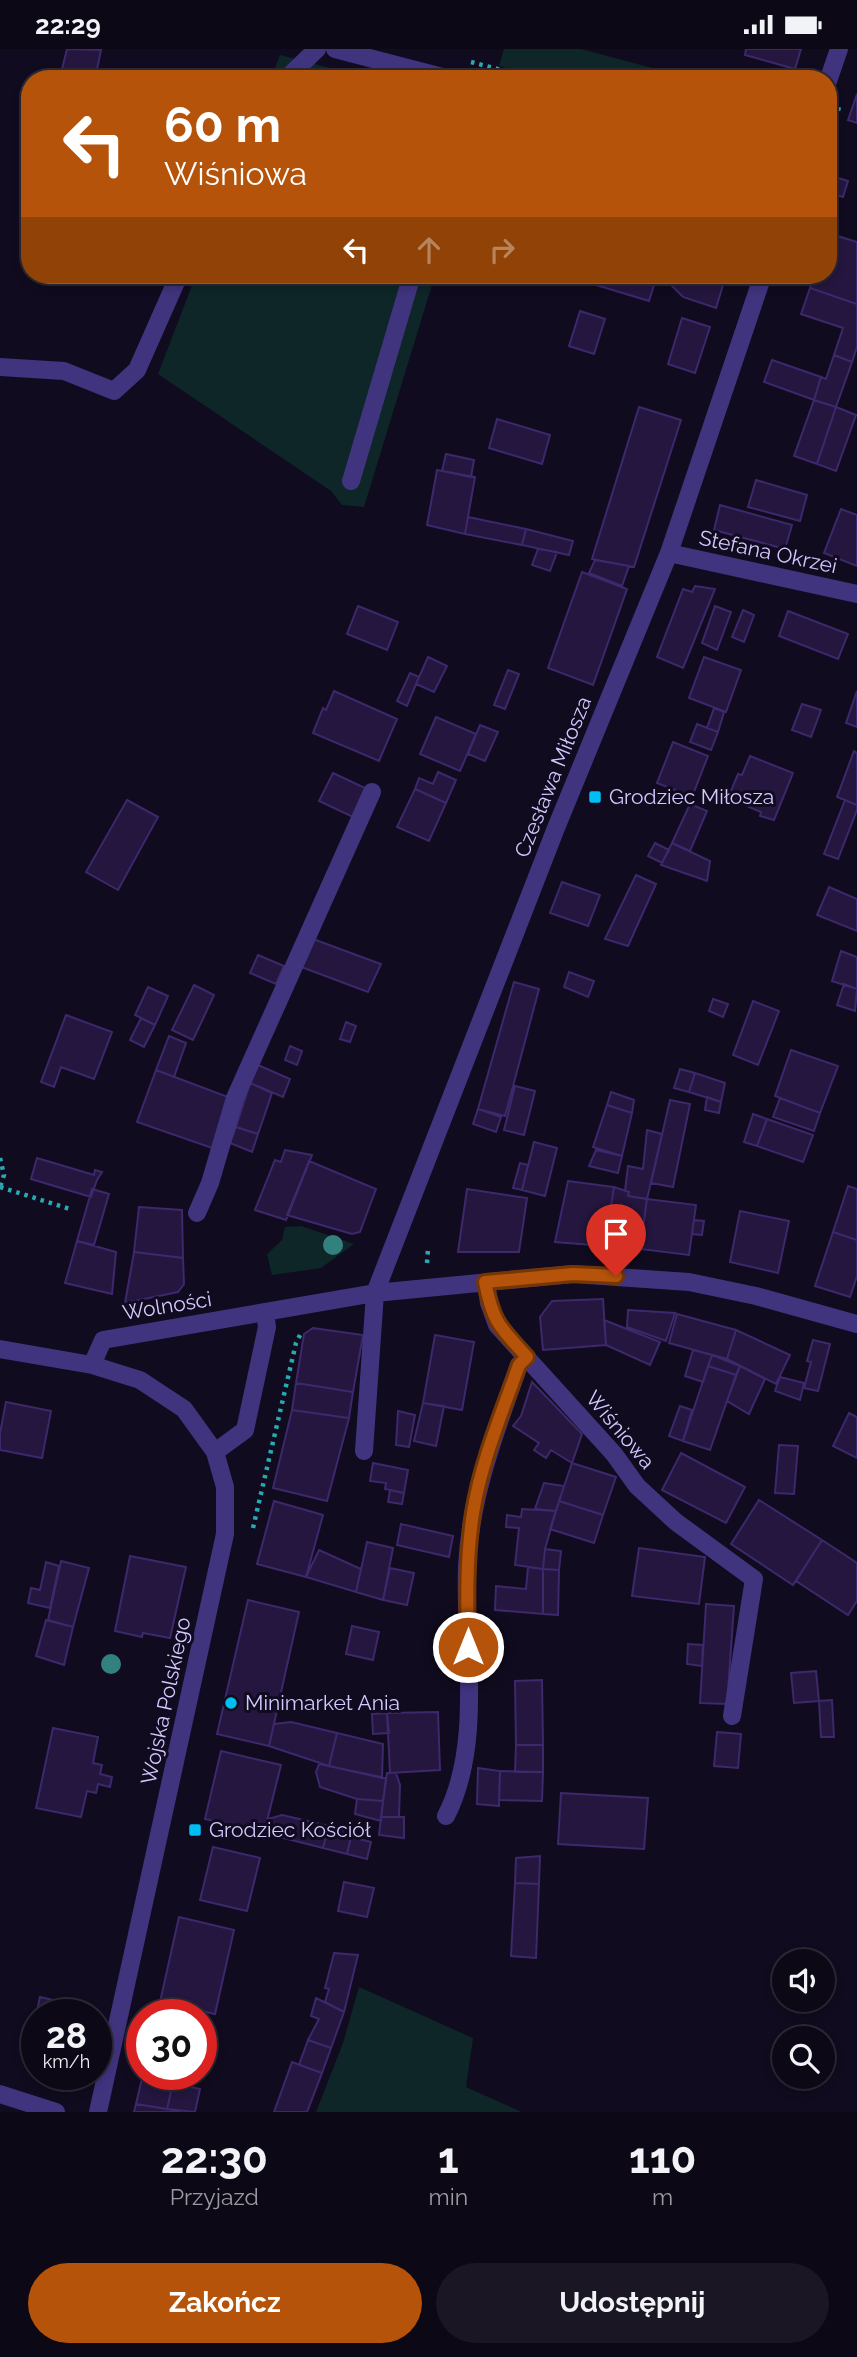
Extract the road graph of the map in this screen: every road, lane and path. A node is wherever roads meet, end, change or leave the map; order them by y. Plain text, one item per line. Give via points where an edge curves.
1 (317, 49) edge
2 (335, 49) edge
3 (839, 49) edge
4 (460, 59) dead end
5 (295, 70) edge
6 (416, 70) edge
7 (501, 70) edge
8 (832, 70) edge
9 (175, 284) edge
10 (409, 284) edge
11 (760, 284) edge
12 (0, 367) edge
13 (351, 481) dead end
14 (669, 553) junction
15 (857, 594) edge
16 (372, 792) dead end
17 (0, 1158) edge
18 (0, 1187) edge
19 (73, 1210) dead end
20 (197, 1213) dead end
21 (485, 1282) junction
22 (375, 1293) junction
23 (265, 1312) junction
24 (857, 1324) edge
25 (302, 1331) dead end
26 (0, 1349) edge
27 (527, 1357) junction
28 (92, 1365) junction
29 (364, 1451) dead end
30 (215, 1452) junction
31 (251, 1538) dead end
32 (732, 1716) dead end
33 (446, 1816) dead end
34 (0, 2094) edge
35 (56, 2112) edge
36 (98, 2112) edge

1 - 5 street
2 - 6 street
3 - 8 street
4 - 7 path
9 - 12 street via 137,370 114,391 64,370
10 - 13 street
11 - 14 street, Czesława Miłosza
14 - 15 street, Stefana Okrzei
14 - 22 street, Czesława Miłosza
16 - 20 street via 235,1098
17 - 18 path via 4,1175
18 - 19 path
21 - 22 street
21 - 24 street via 573,1274 689,1282
21 - 27 street, Wiśniowa via 497,1325
22 - 23 street
22 - 29 street, Czesława Miłosza
23 - 28 street, Wolności via 103,1340
23 - 30 street via 267,1327 245,1430
25 - 31 path
26 - 28 street
27 - 32 street, Wiśniowa via 651,1500 754,1579
27 - 33 street via 519,1365 488,1451 473,1512 467,1565 468,1729 461,1779
28 - 30 street via 140,1380 184,1409
30 - 36 street, Wojska Polskiego via 225,1487 225,1534
34 - 35 street

